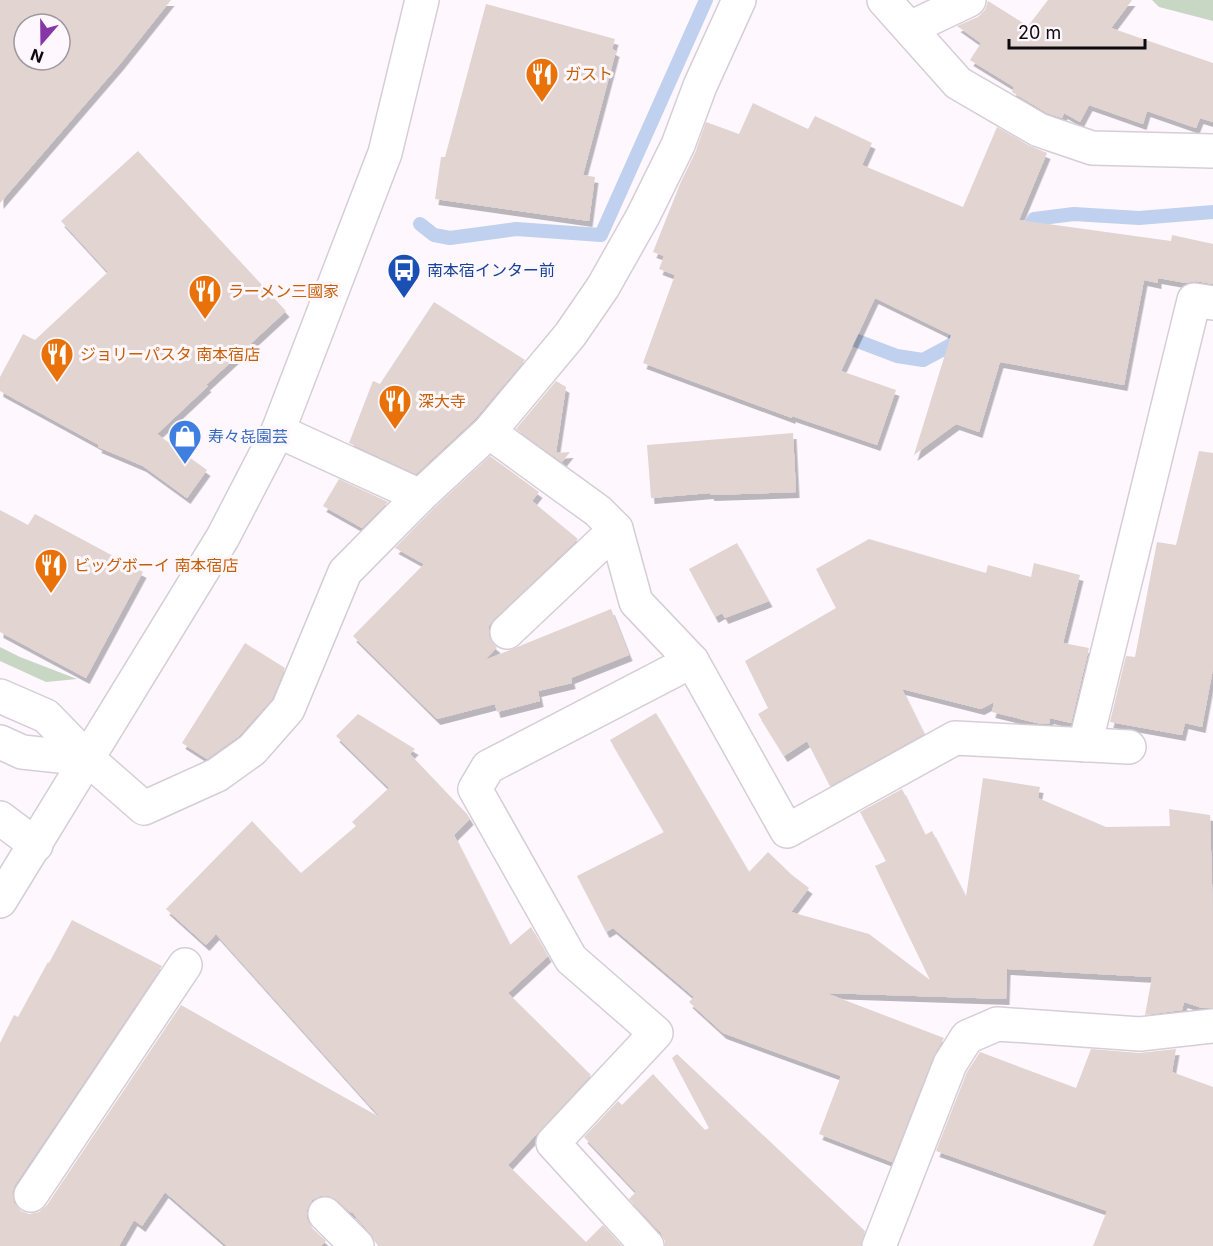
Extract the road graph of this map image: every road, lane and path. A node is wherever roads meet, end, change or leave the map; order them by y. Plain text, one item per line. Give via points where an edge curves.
1 (422, 0) edge
2 (740, 0) edge
3 (884, 0) edge
4 (969, 0) edge
5 (910, 28) junction
6 (1213, 151) edge
7 (1213, 303) edge
8 (278, 431) junction
9 (489, 432) junction
10 (420, 496) junction
11 (615, 529) junction
12 (507, 632) dead end
13 (692, 661) junction
14 (0, 696) edge
15 (0, 742) edge
16 (1085, 745) junction
17 (1129, 747) dead end
18 (88, 759) junction
19 (0, 818) edge
20 (36, 845) junction
21 (0, 901) edge
22 (185, 965) dead end
23 (1213, 1026) edge
24 (31, 1196) dead end
25 (325, 1214) dead end
26 (357, 1246) edge
27 (647, 1246) edge
28 (879, 1246) edge

1 - 8 main road via 385,153
2 - 9 main road via 700,86 678,146 603,287 570,335
3 - 5 main road
4 - 5 main road
5 - 6 main road via 958,83 1039,130 1092,148
7 - 16 main road via 1194,300
8 - 10 main road
8 - 18 main road via 223,537
9 - 10 main road
9 - 11 main road via 598,511
10 - 18 main road via 345,572 288,709 252,750 217,775 144,808
11 - 12 main road
11 - 13 main road via 636,602
13 - 16 main road via 787,831 955,738
13 - 27 main road via 488,767 475,789 572,959 656,1033 553,1143
14 - 18 main road via 46,716
15 - 18 main road via 22,753
16 - 17 main road
18 - 20 main road
19 - 20 main road
20 - 21 main road
22 - 24 main road
23 - 28 main road via 1140,1034 997,1023 967,1037 950,1064
25 - 26 main road

